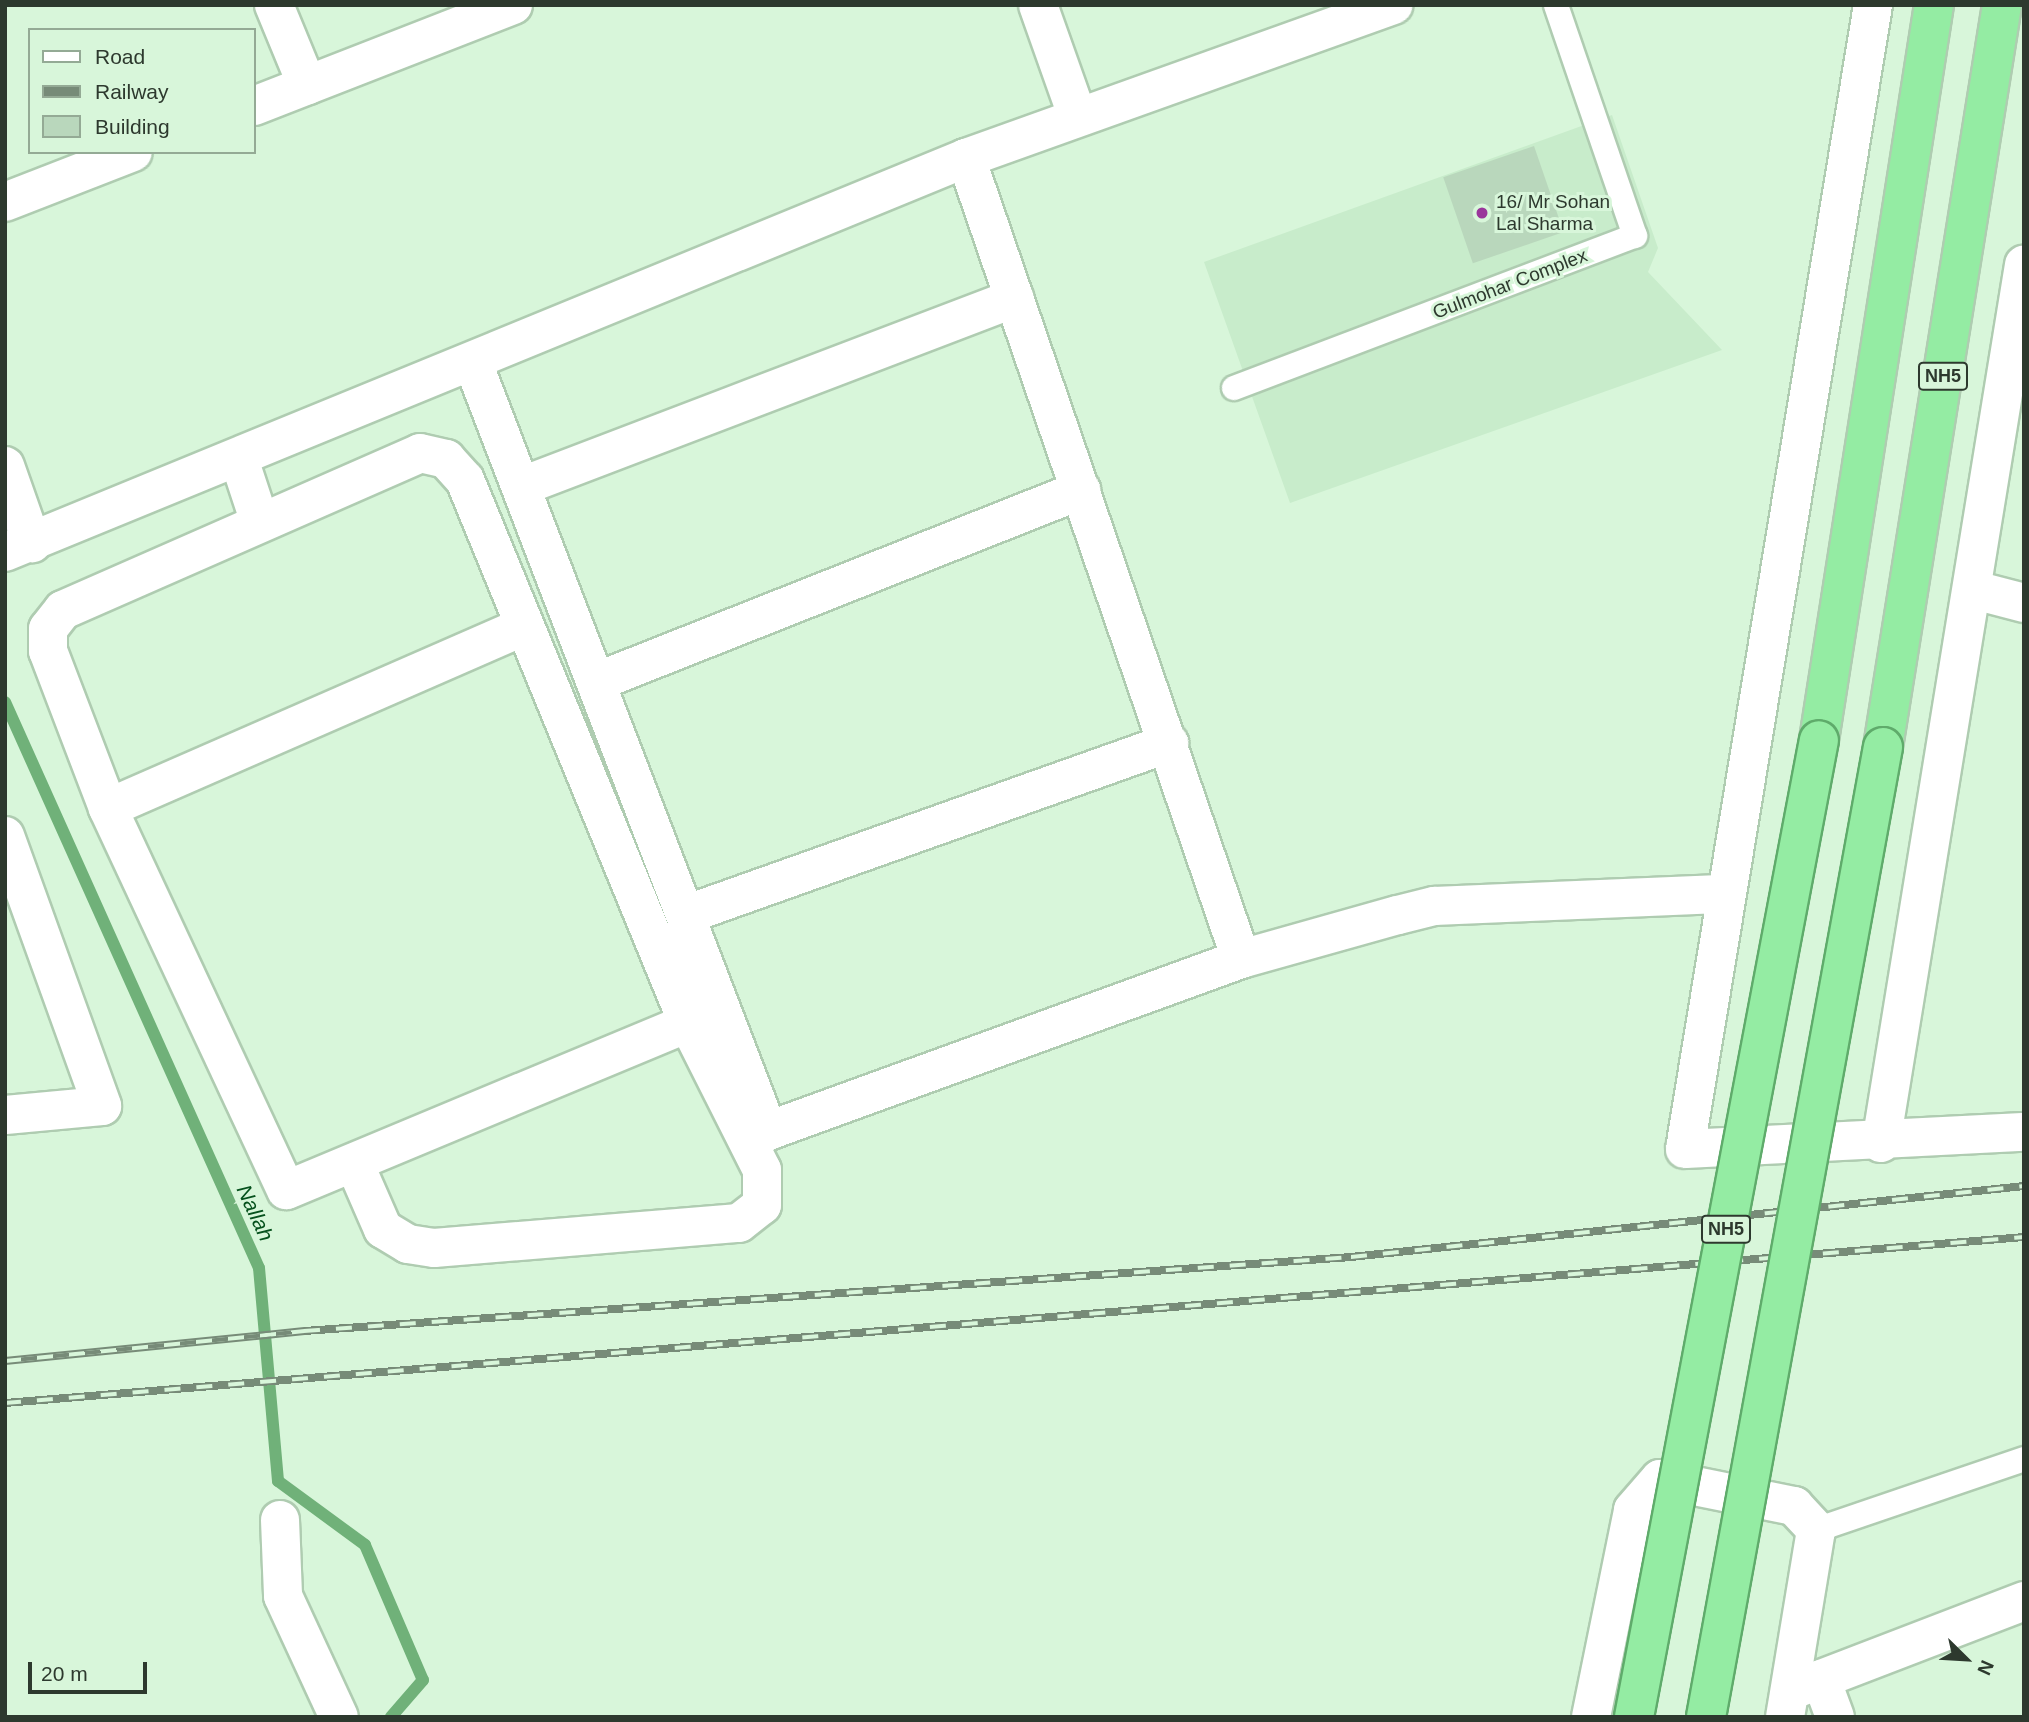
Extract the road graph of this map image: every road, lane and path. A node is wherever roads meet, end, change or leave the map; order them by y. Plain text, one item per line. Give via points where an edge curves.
1 (274, 5) edge
2 (513, 5) edge
3 (1038, 5) edge
4 (1392, 5) edge
5 (1556, 5) edge
6 (1873, 5) edge
7 (1934, 5) edge
8 (2002, 5) edge
9 (1354, 12) edge
10 (307, 85) junction
11 (256, 105) edge
12 (1077, 115) junction
13 (129, 154) edge
14 (966, 158) junction
15 (5, 202) edge
16 (2024, 265) edge
17 (1014, 298) junction
18 (473, 363) junction
19 (1234, 387) dead end
20 (239, 459) junction
21 (5, 466) edge
22 (525, 485) junction
23 (1081, 490) junction
24 (260, 523) junction
25 (19, 548) edge
26 (1973, 590) junction
27 (2024, 603) edge
28 (524, 626) junction
29 (596, 682) junction
30 (1169, 743) junction
31 (107, 808) junction
32 (5, 836) edge
33 (1725, 894) junction
34 (685, 915) junction
35 (1241, 959) junction
36 (688, 1023) junction
37 (5, 1115) edge
38 (2024, 1132) edge
39 (1881, 1143) junction
40 (355, 1165) junction
41 (2024, 1459) edge
42 (281, 1520) dead end
43 (1816, 1530) junction
44 (2024, 1601) edge
45 (1799, 1696) edge
46 (338, 1717) edge
47 (1591, 1717) edge
48 (1634, 1717) edge
49 (1706, 1717) edge
50 (1835, 1717) edge

1 - 10 street
2 - 10 street
3 - 12 street
4 - 9 street
5 - 19 lane, Gulmohar Complex via 1636,236
6 - 33 street
7 - 48 highway, NH5, bridge via 1819,740
8 - 49 highway, NH5, bridge via 1884,747
9 - 12 street
10 - 11 street
12 - 14 street
13 - 15 street
14 - 17 street
14 - 18 street
16 - 26 street
17 - 22 street
17 - 23 street
18 - 20 street
18 - 22 street
20 - 24 street
20 - 25 street
21 - 25 street
22 - 29 street
23 - 29 street
23 - 30 street
24 - 28 street via 420,453 446,459 465,480
24 - 31 street via 63,610 48,629 48,651
26 - 27 street
26 - 39 street
28 - 31 street
28 - 36 street
29 - 34 street
30 - 34 street
30 - 35 street
31 - 40 street via 286,1190
32 - 37 street via 102,1106
33 - 35 street via 1435,906
33 - 39 street via 1685,1149
34 - 35 street via 768,1131
36 - 40 street
36 - 40 street via 762,1170 762,1205 739,1223 434,1248 408,1244 383,1229
38 - 39 street
41 - 43 lane
42 - 46 street via 283,1596
43 - 45 street
43 - 47 street via 1794,1506 1660,1479 1633,1510
44 - 45 street
45 - 50 street

